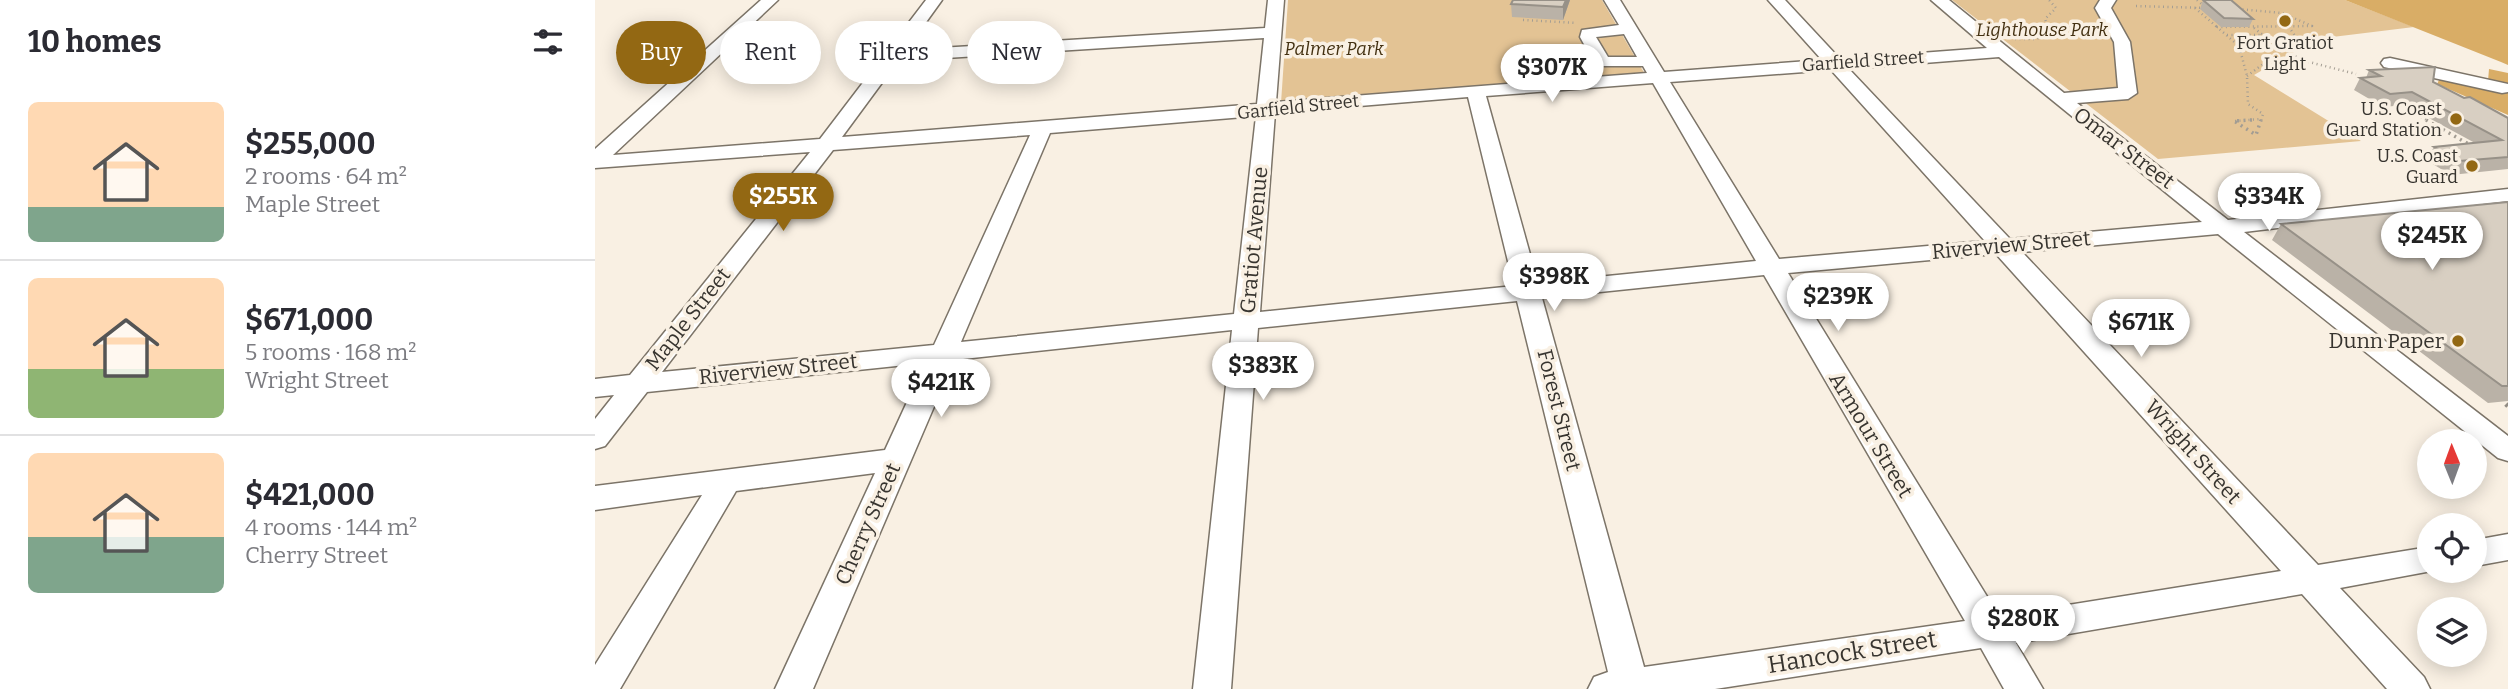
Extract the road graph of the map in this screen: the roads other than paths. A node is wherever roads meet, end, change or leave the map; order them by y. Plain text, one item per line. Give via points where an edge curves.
1 (770, 0) edge
2 (934, 0) edge
3 (1276, 0) edge
4 (1612, 0) edge
5 (1776, 0) edge
6 (1939, 0) edge
7 (2108, 0) edge
8 (919, 21) edge
9 (1629, 29) junction
10 (1274, 32) junction
11 (1995, 46) junction
12 (953, 52) edge
13 (1834, 62) junction
14 (2390, 63) dead end
15 (1654, 69) junction
16 (872, 84) edge
17 (2502, 88) dead end
18 (1475, 90) junction
19 (2060, 99) junction
20 (1266, 110) junction
21 (1043, 128) junction
22 (824, 145) junction
23 (595, 161) edge
24 (2508, 195) edge
25 (2225, 227) junction
26 (2005, 245) junction
27 (1770, 267) junction
28 (1529, 293) junction
29 (1246, 322) junction
30 (943, 352) junction
31 (637, 384) junction
32 (595, 388) edge
33 (595, 439) edge
34 (2508, 451) edge
35 (897, 459) junction
36 (726, 482) junction
37 (595, 498) edge
38 (2508, 547) edge
39 (2487, 550) edge
40 (2417, 561) edge
41 (2307, 578) junction
42 (1990, 632) junction
43 (1623, 688) edge
44 (600, 689) edge
45 (794, 689) edge
46 (1212, 689) edge
47 (2024, 689) edge
48 (2411, 689) edge

1 - 23 street
2 - 8 street, Maple Street
3 - 10 street, Gratiot Avenue
4 - 9 street, Armour Street
5 - 13 street, Wright Street
6 - 11 street, Omar Street
7 - 19 street via 2103,8 2122,42 2128,93
9 - 15 street, Armour Street
9 - 15 street via 1588,33 1588,37 1602,62
10 - 12 street
10 - 20 street, Gratiot Avenue
11 - 13 street, Garfield Street
11 - 19 street, Omar Street
13 - 15 street, Garfield Street
13 - 26 street, Wright Street
14 - 17 street
15 - 18 street, Garfield Street
15 - 27 street, Armour Street
16 - 22 street, Maple Street
18 - 20 street, Garfield Street
18 - 28 street, Forest Street
19 - 25 street, Omar Street
20 - 21 street, Garfield Street
20 - 29 street, Gratiot Avenue
21 - 22 street, Garfield Street
21 - 30 street, Cherry Street
22 - 23 street, Garfield Street
22 - 31 street, Maple Street
24 - 25 street, Riverview Street
25 - 26 street, Riverview Street
25 - 34 street, Omar Street
26 - 27 street, Riverview Street
26 - 41 street, Wright Street
27 - 28 street, Riverview Street
27 - 42 street, Armour Street
28 - 29 street, Riverview Street
28 - 43 street, Forest Street
29 - 30 street, Riverview Street
29 - 46 street, Gratiot Avenue
30 - 31 street, Riverview Street
30 - 35 street, Cherry Street
31 - 32 street, Riverview Street
31 - 33 street, Maple Street
35 - 36 street
35 - 45 street, Cherry Street
36 - 37 street
36 - 44 street
38 - 39 street
40 - 41 street, Hancock Street
41 - 42 street, Hancock Street
41 - 48 street, Wright Street
42 - 43 street, Hancock Street
42 - 47 street, Armour Street

